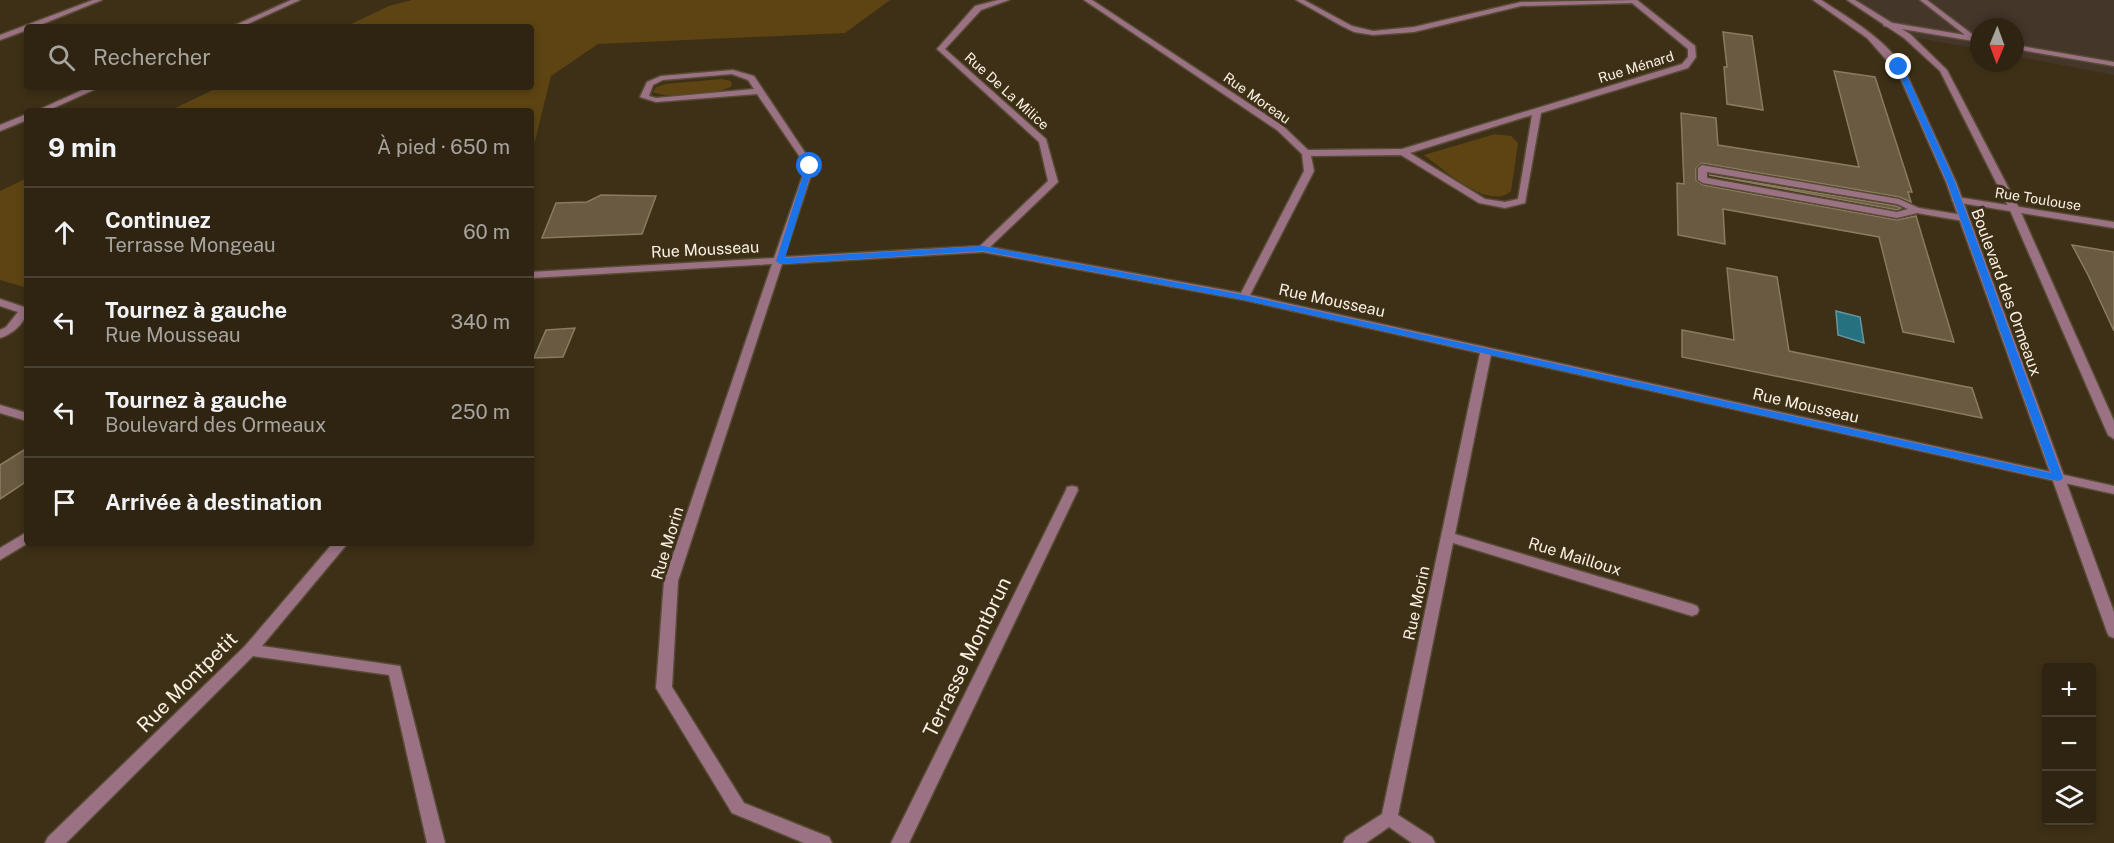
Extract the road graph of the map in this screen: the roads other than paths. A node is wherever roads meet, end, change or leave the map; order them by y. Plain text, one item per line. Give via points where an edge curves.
1 (99, 0) edge
2 (297, 0) edge
3 (1006, 0) edge
4 (1087, 0) edge
5 (1299, 0) edge
6 (1816, 0) edge
7 (1850, 0) edge
8 (1923, 0) edge
9 (1633, 1) edge
10 (36, 24) edge
11 (242, 24) edge
12 (1887, 24) junction
13 (24, 29) edge
14 (1970, 35) edge
15 (0, 38) edge
16 (1970, 39) edge
17 (2024, 49) edge
18 (2114, 64) edge
19 (89, 90) edge
20 (760, 91) junction
21 (47, 108) edge
22 (1537, 111) junction
23 (24, 118) edge
24 (0, 128) edge
25 (1403, 152) junction
26 (1306, 153) junction
27 (1957, 200) junction
28 (2014, 208) junction
29 (1917, 210) junction
30 (1963, 218) junction
31 (2114, 225) edge
32 (983, 249) junction
33 (780, 261) junction
34 (534, 275) edge
35 (1244, 297) junction
36 (0, 302) edge
37 (24, 311) edge
38 (24, 312) edge
39 (0, 335) edge
40 (1486, 351) junction
41 (0, 409) edge
42 (24, 416) edge
43 (2114, 435) edge
44 (2058, 478) junction
45 (1072, 489) dead end
46 (2114, 490) edge
47 (1448, 537) junction
48 (24, 539) edge
49 (338, 546) edge
50 (0, 555) edge
51 (1692, 610) dead end
52 (2114, 632) edge
53 (250, 650) junction
54 (1389, 818) junction
55 (54, 843) edge
56 (436, 843) edge
57 (823, 843) edge
58 (900, 843) edge
59 (1352, 843) edge
60 (1426, 843) edge

1 - 10 street
2 - 11 street
3 - 32 street, Rue De La Milice via 978,8 941,50 1043,141 1053,182
4 - 26 street, Rue Moreau via 1280,128
5 - 9 street via 1357,30 1374,34 1395,33 1521,4
6 - 27 street, Boulevard des Ormeaux via 1870,36 1899,67
7 - 12 street, Boulevard des Ormeaux
8 - 14 street
9 - 22 street, Rue Ménard via 1692,48 1692,57 1685,66
12 - 16 street
12 - 28 street, Boulevard des Ormeaux via 1907,36 1943,70
13 - 15 street
17 - 18 street
19 - 21 street
20 - 20 street via 751,78 733,72 661,78 650,84 644,97 656,100
20 - 33 street, Rue Morin via 810,166
22 - 25 street, Rue Ménard
22 - 25 street via 1522,201 1505,205 1482,201
23 - 24 street
25 - 26 street, Rue Ménard
26 - 35 street via 1309,171
27 - 28 street, Rue Toulouse
27 - 30 street, Boulevard des Ormeaux
28 - 31 street, Rue Toulouse
28 - 43 street, Boulevard des Ormeaux
29 - 29 street via 1899,202 1702,168 1703,180 1897,215
29 - 30 street
30 - 44 street, Boulevard des Ormeaux
32 - 33 street, Rue Mousseau
32 - 35 street, Rue Mousseau
33 - 34 street, Rue Mousseau
33 - 57 street, Rue Morin via 671,581 664,688 738,808
35 - 40 street, Rue Mousseau
36 - 37 street
38 - 39 street
40 - 44 street, Rue Mousseau
40 - 47 street, Rue Morin
41 - 42 street
44 - 46 street, Rue Mousseau
44 - 52 street, Boulevard des Ormeaux
45 - 58 street, Terrasse Montbrun
47 - 51 street, Rue Mailloux
47 - 54 street, Rue Morin
48 - 50 street
49 - 53 street, Rue Montpetit
53 - 55 street, Rue Montpetit
53 - 56 street via 395,670
54 - 59 street
54 - 60 street

